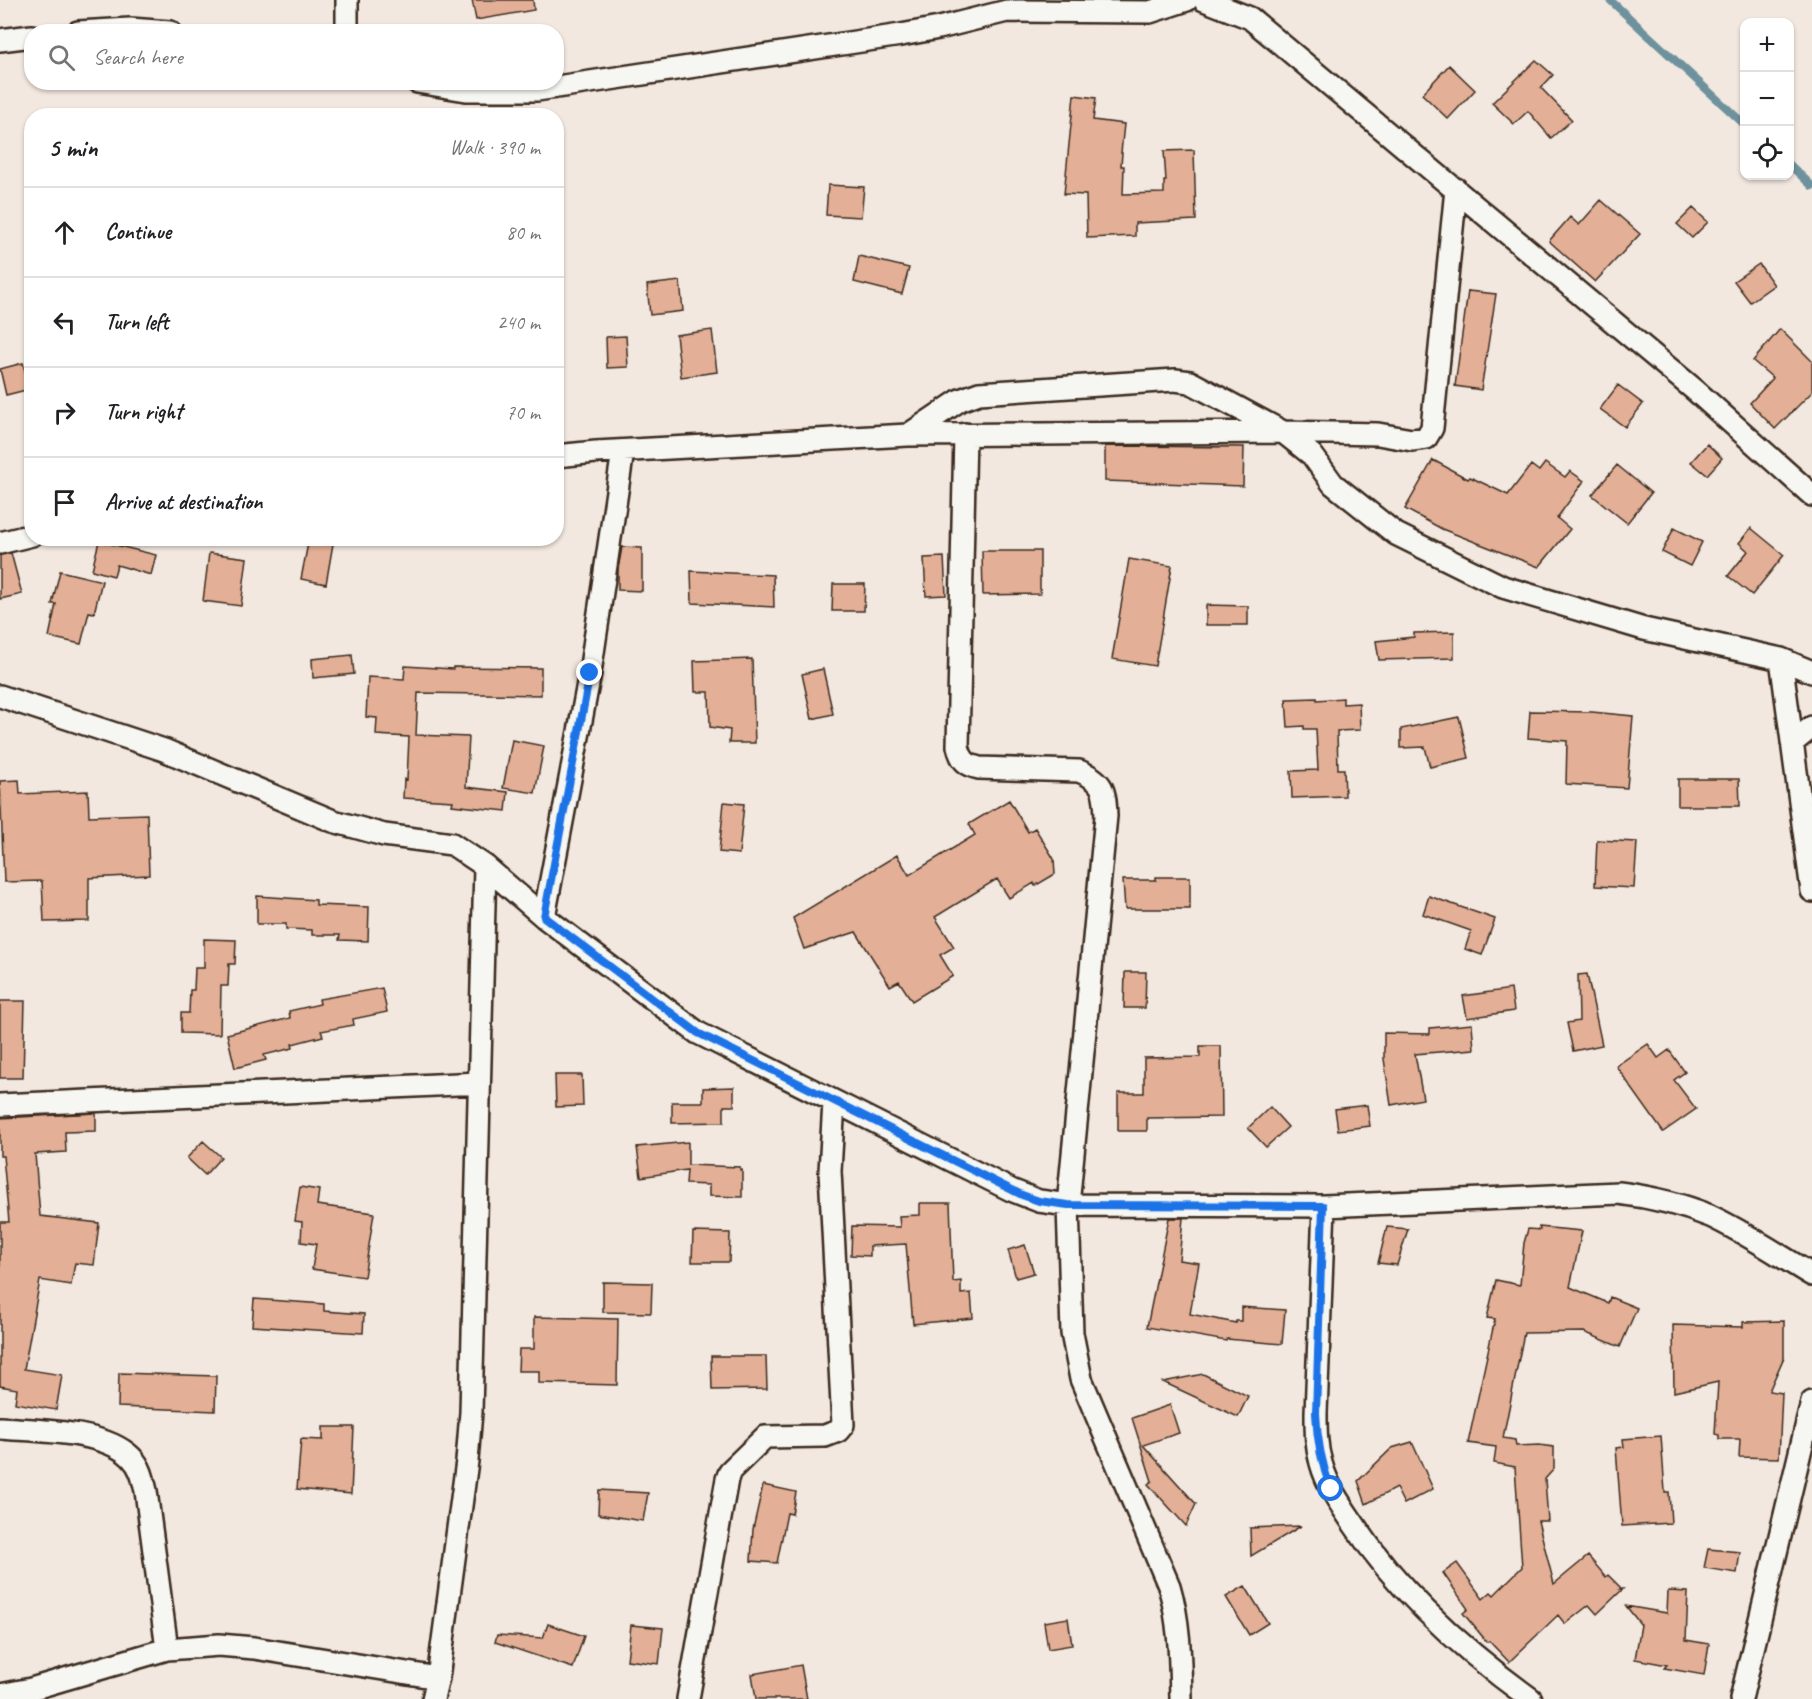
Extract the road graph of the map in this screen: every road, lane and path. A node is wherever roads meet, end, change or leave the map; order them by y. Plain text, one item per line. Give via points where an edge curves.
1 (347, 0) edge
2 (1187, 0) edge
3 (1204, 0) edge
4 (347, 24) edge
5 (24, 37) edge
6 (0, 40) edge
7 (564, 86) edge
8 (466, 90) edge
9 (537, 90) edge
10 (1456, 189) junction
11 (1283, 432) junction
12 (965, 434) junction
13 (908, 435) junction
14 (623, 451) junction
15 (564, 455) edge
16 (1812, 495) edge
17 (24, 537) edge
18 (0, 543) edge
19 (1780, 659) junction
20 (1812, 672) edge
21 (0, 696) edge
22 (1812, 727) edge
23 (1792, 743) junction
24 (1810, 861) edge
25 (485, 866) junction
26 (1812, 891) edge
27 (544, 917) junction
28 (479, 1083) junction
29 (834, 1102) junction
30 (0, 1105) edge
31 (1068, 1205) junction
32 (1323, 1206) junction
33 (1812, 1275) edge
34 (1812, 1402) edge
35 (0, 1428) edge
36 (166, 1648) junction
37 (438, 1678) junction
38 (0, 1695) edge
39 (433, 1699) edge
40 (688, 1699) edge
41 (1181, 1699) edge
42 (1531, 1699) edge
43 (1741, 1699) edge

1 - 4 street
2 - 7 street via 1150,12 1007,11 901,35
3 - 10 street via 1250,18
5 - 6 street
8 - 9 street
10 - 11 street via 1429,434 1412,440
10 - 16 street via 1696,391
11 - 12 street
11 - 13 street via 1190,382 1175,380 979,393 960,400
11 - 19 street via 1312,455 1333,484 1396,534 1503,586 1644,628
12 - 13 street
12 - 31 street via 960,758 979,768 1079,771 1100,783 1105,796
13 - 14 street
14 - 15 street
14 - 27 street via 590,673
17 - 18 street
19 - 20 street
19 - 23 street
21 - 25 street via 164,750 341,824 384,835 452,844
22 - 23 street
23 - 24 street
24 - 26 street
25 - 27 street
25 - 28 street
27 - 29 street via 698,1033
28 - 30 street
28 - 37 street via 471,1412
29 - 31 street via 1022,1195
29 - 40 street via 830,1171 843,1425 825,1436 765,1437 730,1471
31 - 32 street
31 - 41 street via 1075,1355 1169,1586 1179,1630
32 - 33 street via 1620,1193 1647,1196 1712,1217
32 - 42 street via 1316,1413 1321,1464 1331,1489 1399,1585
34 - 43 street
35 - 36 street via 97,1440 120,1448 132,1458 146,1491
36 - 37 street via 254,1648
36 - 38 street
37 - 39 street

